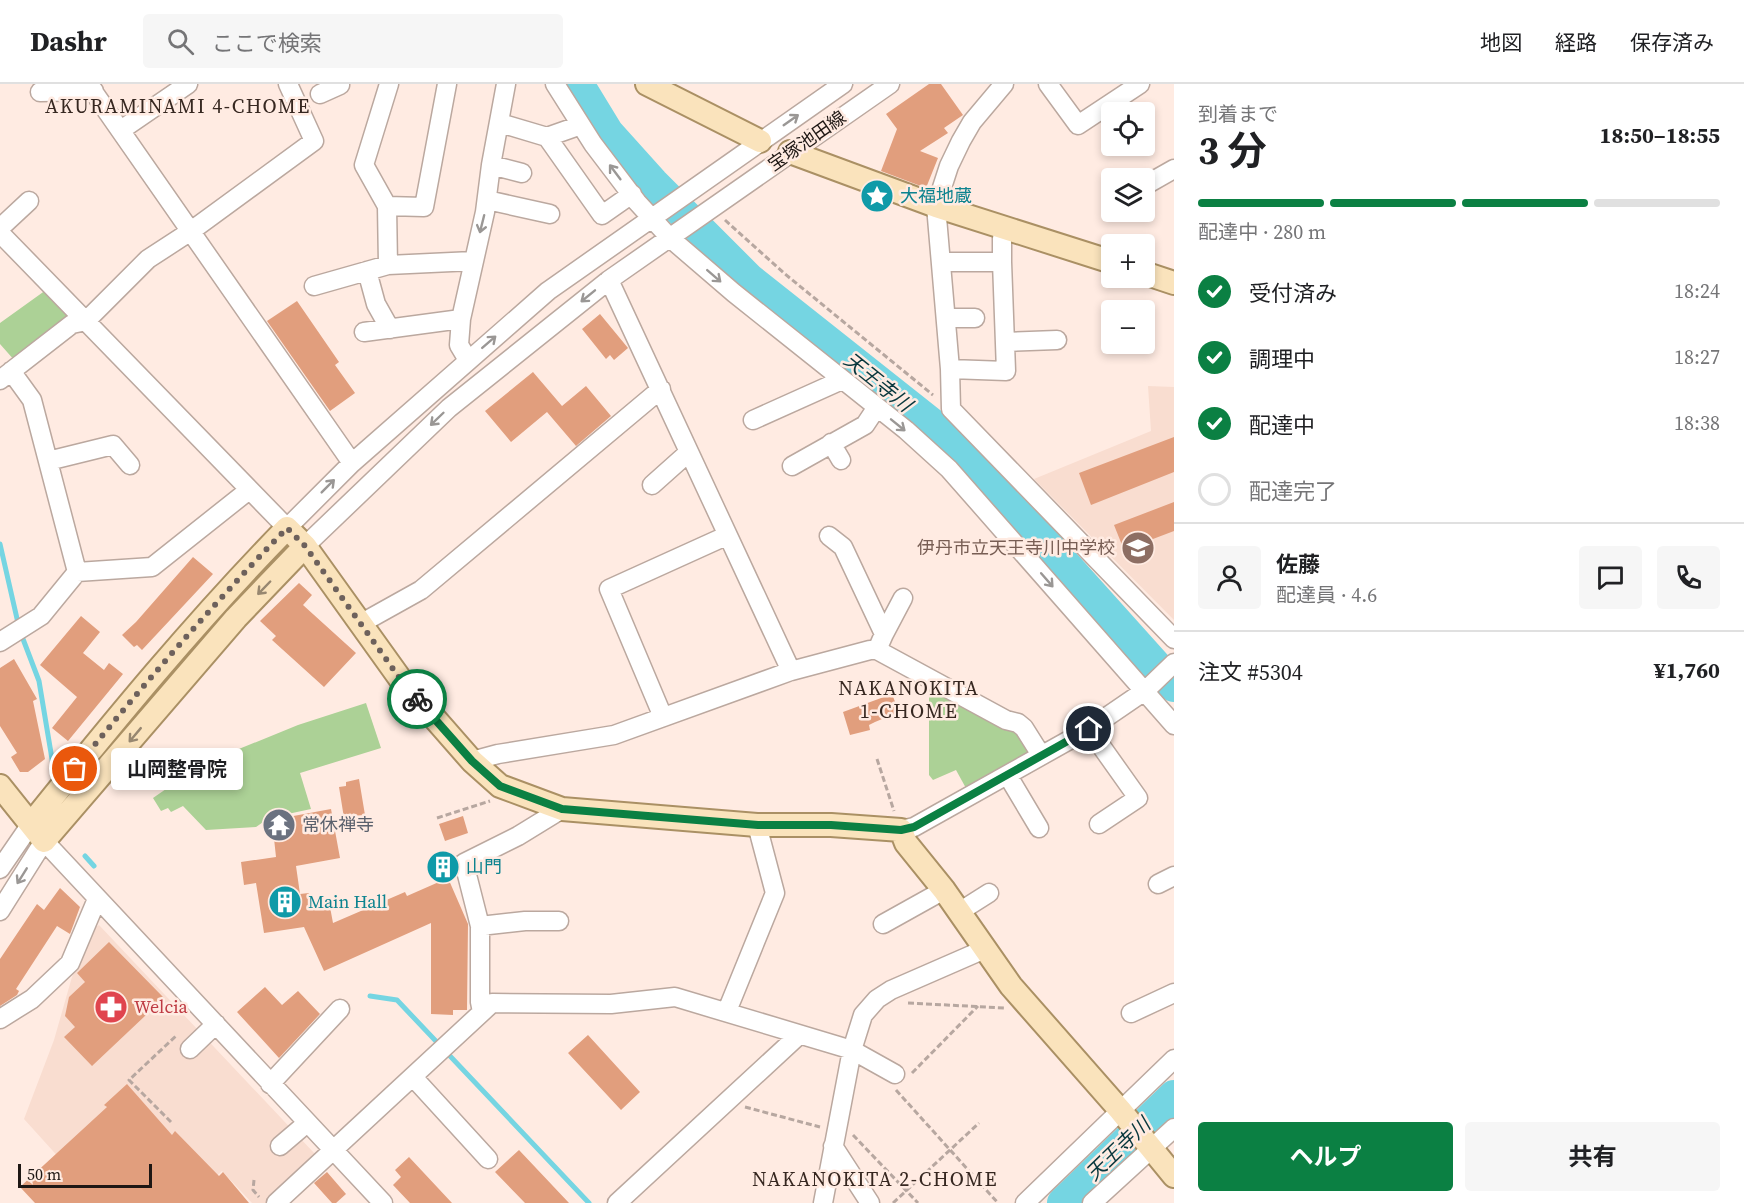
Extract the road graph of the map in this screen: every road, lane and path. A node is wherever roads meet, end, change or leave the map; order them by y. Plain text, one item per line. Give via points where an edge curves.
1 (188, 84) edge
2 (288, 84) edge
3 (389, 84) edge
4 (447, 84) edge
5 (506, 84) edge
6 (555, 84) edge
7 (647, 84) edge
8 (843, 84) edge
9 (890, 84) edge
10 (1004, 84) edge
11 (1048, 84) edge
12 (1140, 84) edge
13 (91, 88) edge
14 (40, 92) dead end
15 (500, 123) junction
16 (581, 125) junction
17 (121, 130) junction
18 (547, 137) junction
19 (760, 141) junction
20 (790, 152) junction
21 (490, 165) junction
22 (1174, 169) edge
23 (522, 173) dead end
24 (1155, 180) edge
25 (632, 194) junction
26 (487, 200) junction
27 (29, 201) dead end
28 (387, 206) junction
29 (936, 206) junction
30 (718, 208) junction
31 (550, 214) dead end
32 (654, 216) junction
33 (0, 228) edge
34 (1008, 229) junction
35 (191, 231) junction
36 (0, 233) edge
37 (673, 235) junction
38 (1101, 259) edge
39 (473, 261) junction
40 (942, 262) junction
41 (1002, 262) junction
42 (388, 264) junction
43 (367, 271) junction
44 (1155, 277) edge
45 (609, 280) junction
46 (1174, 283) edge
47 (314, 286) dead end
48 (946, 318) junction
49 (975, 318) dead end
50 (461, 319) junction
51 (86, 321) junction
52 (390, 329) junction
53 (364, 332) dead end
54 (1057, 340) dead end
55 (1005, 342) junction
56 (468, 360) junction
57 (950, 369) junction
58 (6, 376) edge
59 (842, 380) junction
60 (661, 389) junction
61 (877, 407) junction
62 (951, 410) junction
63 (762, 419) dead end
64 (831, 443) junction
65 (689, 452) junction
66 (48, 460) junction
67 (841, 460) dead end
68 (352, 463) junction
69 (130, 465) dead end
70 (792, 466) dead end
71 (652, 485) dead end
72 (249, 490) junction
73 (287, 528) junction
74 (726, 536) junction
75 (829, 536) dead end
76 (305, 546) junction
77 (77, 572) junction
78 (903, 598) dead end
79 (360, 624) junction
80 (1174, 639) edge
81 (0, 642) edge
82 (881, 642) junction
83 (1174, 663) edge
84 (791, 671) junction
85 (1148, 687) junction
86 (663, 717) junction
87 (1174, 725) edge
88 (1089, 729) junction
89 (1041, 755) junction
90 (877, 759) dead end
91 (472, 761) junction
92 (1008, 776) junction
93 (0, 786) edge
94 (509, 789) junction
95 (562, 809) junction
96 (437, 818) dead end
97 (1099, 824) dead end
98 (758, 825) junction
99 (1039, 828) dead end
100 (901, 830) junction
101 (37, 833) junction
102 (0, 869) edge
103 (944, 890) junction
104 (989, 892) dead end
105 (97, 899) junction
106 (0, 911) edge
107 (959, 912) junction
108 (560, 921) dead end
109 (883, 924) dead end
110 (480, 926) junction
111 (985, 949) junction
112 (1174, 993) edge
113 (875, 1001) junction
114 (978, 1006) junction
115 (340, 1009) dead end
116 (1032, 1010) junction
117 (483, 1011) junction
118 (727, 1011) junction
119 (1131, 1013) dead end
120 (0, 1019) edge
121 (216, 1024) junction
122 (185, 1027) dead end
123 (799, 1035) junction
124 (190, 1049) dead end
125 (852, 1050) junction
126 (1174, 1059) edge
127 (895, 1074) junction
128 (413, 1077) junction
129 (270, 1084) junction
130 (726, 1102) junction
131 (1123, 1113) junction
132 (171, 1122) dead end
133 (307, 1123) junction
134 (979, 1123) dead end
135 (1174, 1128) edge
136 (836, 1135) junction
137 (280, 1146) dead end
138 (1150, 1146) junction
139 (334, 1150) junction
140 (950, 1150) junction
141 (488, 1159) dead end
142 (1174, 1176) edge
143 (254, 1180) dead end
144 (907, 1191) junction
145 (265, 1203) edge
146 (276, 1203) edge
147 (383, 1203) edge
148 (617, 1203) edge
149 (823, 1203) edge
150 (870, 1203) edge
151 (893, 1203) edge
152 (918, 1203) edge
153 (998, 1203) edge
154 (1025, 1203) edge
155 (1092, 1203) edge

1 - 17 street
2 - 35 street via 314,141
3 - 28 street via 364,165
4 - 28 street via 424,207
5 - 15 street
6 - 16 street
7 - 19 main road
19 -> 8 street
9 - 20 street, 宝塚池田線
10 - 29 street via 961,141
11 - 12 street via 1078,125
13 - 14 street
13 - 17 street
15 - 18 street
15 - 21 street
16 - 18 street
25 -> 16 street
17 - 35 street
18 - 25 street via 602,215
19 - 32 street
20 - 29 main road
20 - 30 street, 宝塚池田線
21 - 23 street
21 - 26 street
22 - 24 street
25 - 32 street
26 - 31 street
26 -> 39 street
27 - 33 street
28 - 42 street
29 - 34 main road
29 - 40 street
30 - 37 street, 宝塚池田線
30 - 62 path via 785,274
32 - 37 street
56 -> 32 street via 548,291
34 - 38 main road
34 - 41 street via 1002,238
35 - 51 street via 148,259
35 - 68 street
36 - 51 street
37 - 45 street, 宝塚池田線
37 -> 59 street via 734,293
39 - 42 street
39 - 50 street
40 - 41 street
40 - 48 street
41 - 55 street
42 - 43 street
43 - 47 street
43 - 52 street via 376,304
44 - 46 main road
45 - 60 street
45 -> 76 street, 宝塚池田線 via 449,408
48 - 49 street
48 - 57 street
50 - 52 street
50 - 56 street via 459,345
51 - 58 street via 72,324
51 - 72 street
52 - 53 street
54 - 55 street
55 - 57 street via 1006,370
56 - 68 street
57 - 62 street
58 - 66 street via 32,400
59 - 61 street
59 - 63 street
60 - 65 street
60 - 79 street via 421,590
61 - 64 street via 865,424
61 -> 85 street via 949,469
62 - 80 street
64 - 67 street
64 - 70 street via 810,448
65 - 71 street
65 - 74 street
66 - 69 street via 113,446
66 - 77 street
73 -> 68 street
72 - 73 street
72 - 77 street via 152,567
73 - 76 main road
73 - 101 main road via 155,670
74 - 84 street
74 - 86 street via 609,589
75 - 82 street via 860,568
76 - 79 main road
76 -> 101 main road
77 - 81 street via 41,616
78 - 82 street
79 - 91 main road via 401,680
82 - 84 street
82 - 89 street via 1006,720 1018,723
83 - 85 street
84 - 86 street
85 - 87 street
85 - 88 street
86 - 91 street via 615,735
88 - 89 street
88 - 97 street via 1138,798
89 - 92 street
90 - 100 path
91 - 94 main road via 500,786
92 - 99 street
92 - 100 street via 914,827
93 - 101 main road
94 - 95 main road
94 - 96 path via 501,798
95 - 98 main road
95 - 110 street via 464,863
98 - 100 main road
98 - 118 street via 775,893
100 - 103 main road via 906,843
101 - 102 street
101 - 105 street
101 -> 106 street
103 - 107 main road
103 - 109 street
104 - 107 street
105 - 120 street via 70,963 32,999
105 - 121 street
107 - 111 main road
108 - 110 street
110 - 117 street
111 - 113 street via 891,990
111 - 116 main road
112 - 119 street
113 - 114 path
113 - 125 street via 863,1015
114 - 116 path
114 - 127 path via 910,1075
115 - 129 street
116 - 131 main road
117 - 118 street via 492,1003 611,1004 675,997
117 - 128 street
118 - 123 street
121 - 124 street
121 - 129 street
122 - 132 path via 129,1080
123 - 125 street
123 - 130 street
125 - 127 street
125 - 136 street
126 - 131 street
127 - 140 path via 896,1092
128 - 139 street
128 - 141 street
129 - 133 street
130 - 136 path
130 - 148 street
131 - 138 main road
131 - 154 street
133 - 137 street
133 - 139 street
134 - 140 path
135 - 138 street
136 - 144 path via 847,1128
136 - 149 street
136 - 150 street
138 - 142 main road
138 - 155 street
139 - 146 street
139 - 147 street
140 - 144 path
140 - 153 path
143 - 145 path via 253,1190
144 - 151 path
144 - 152 path

